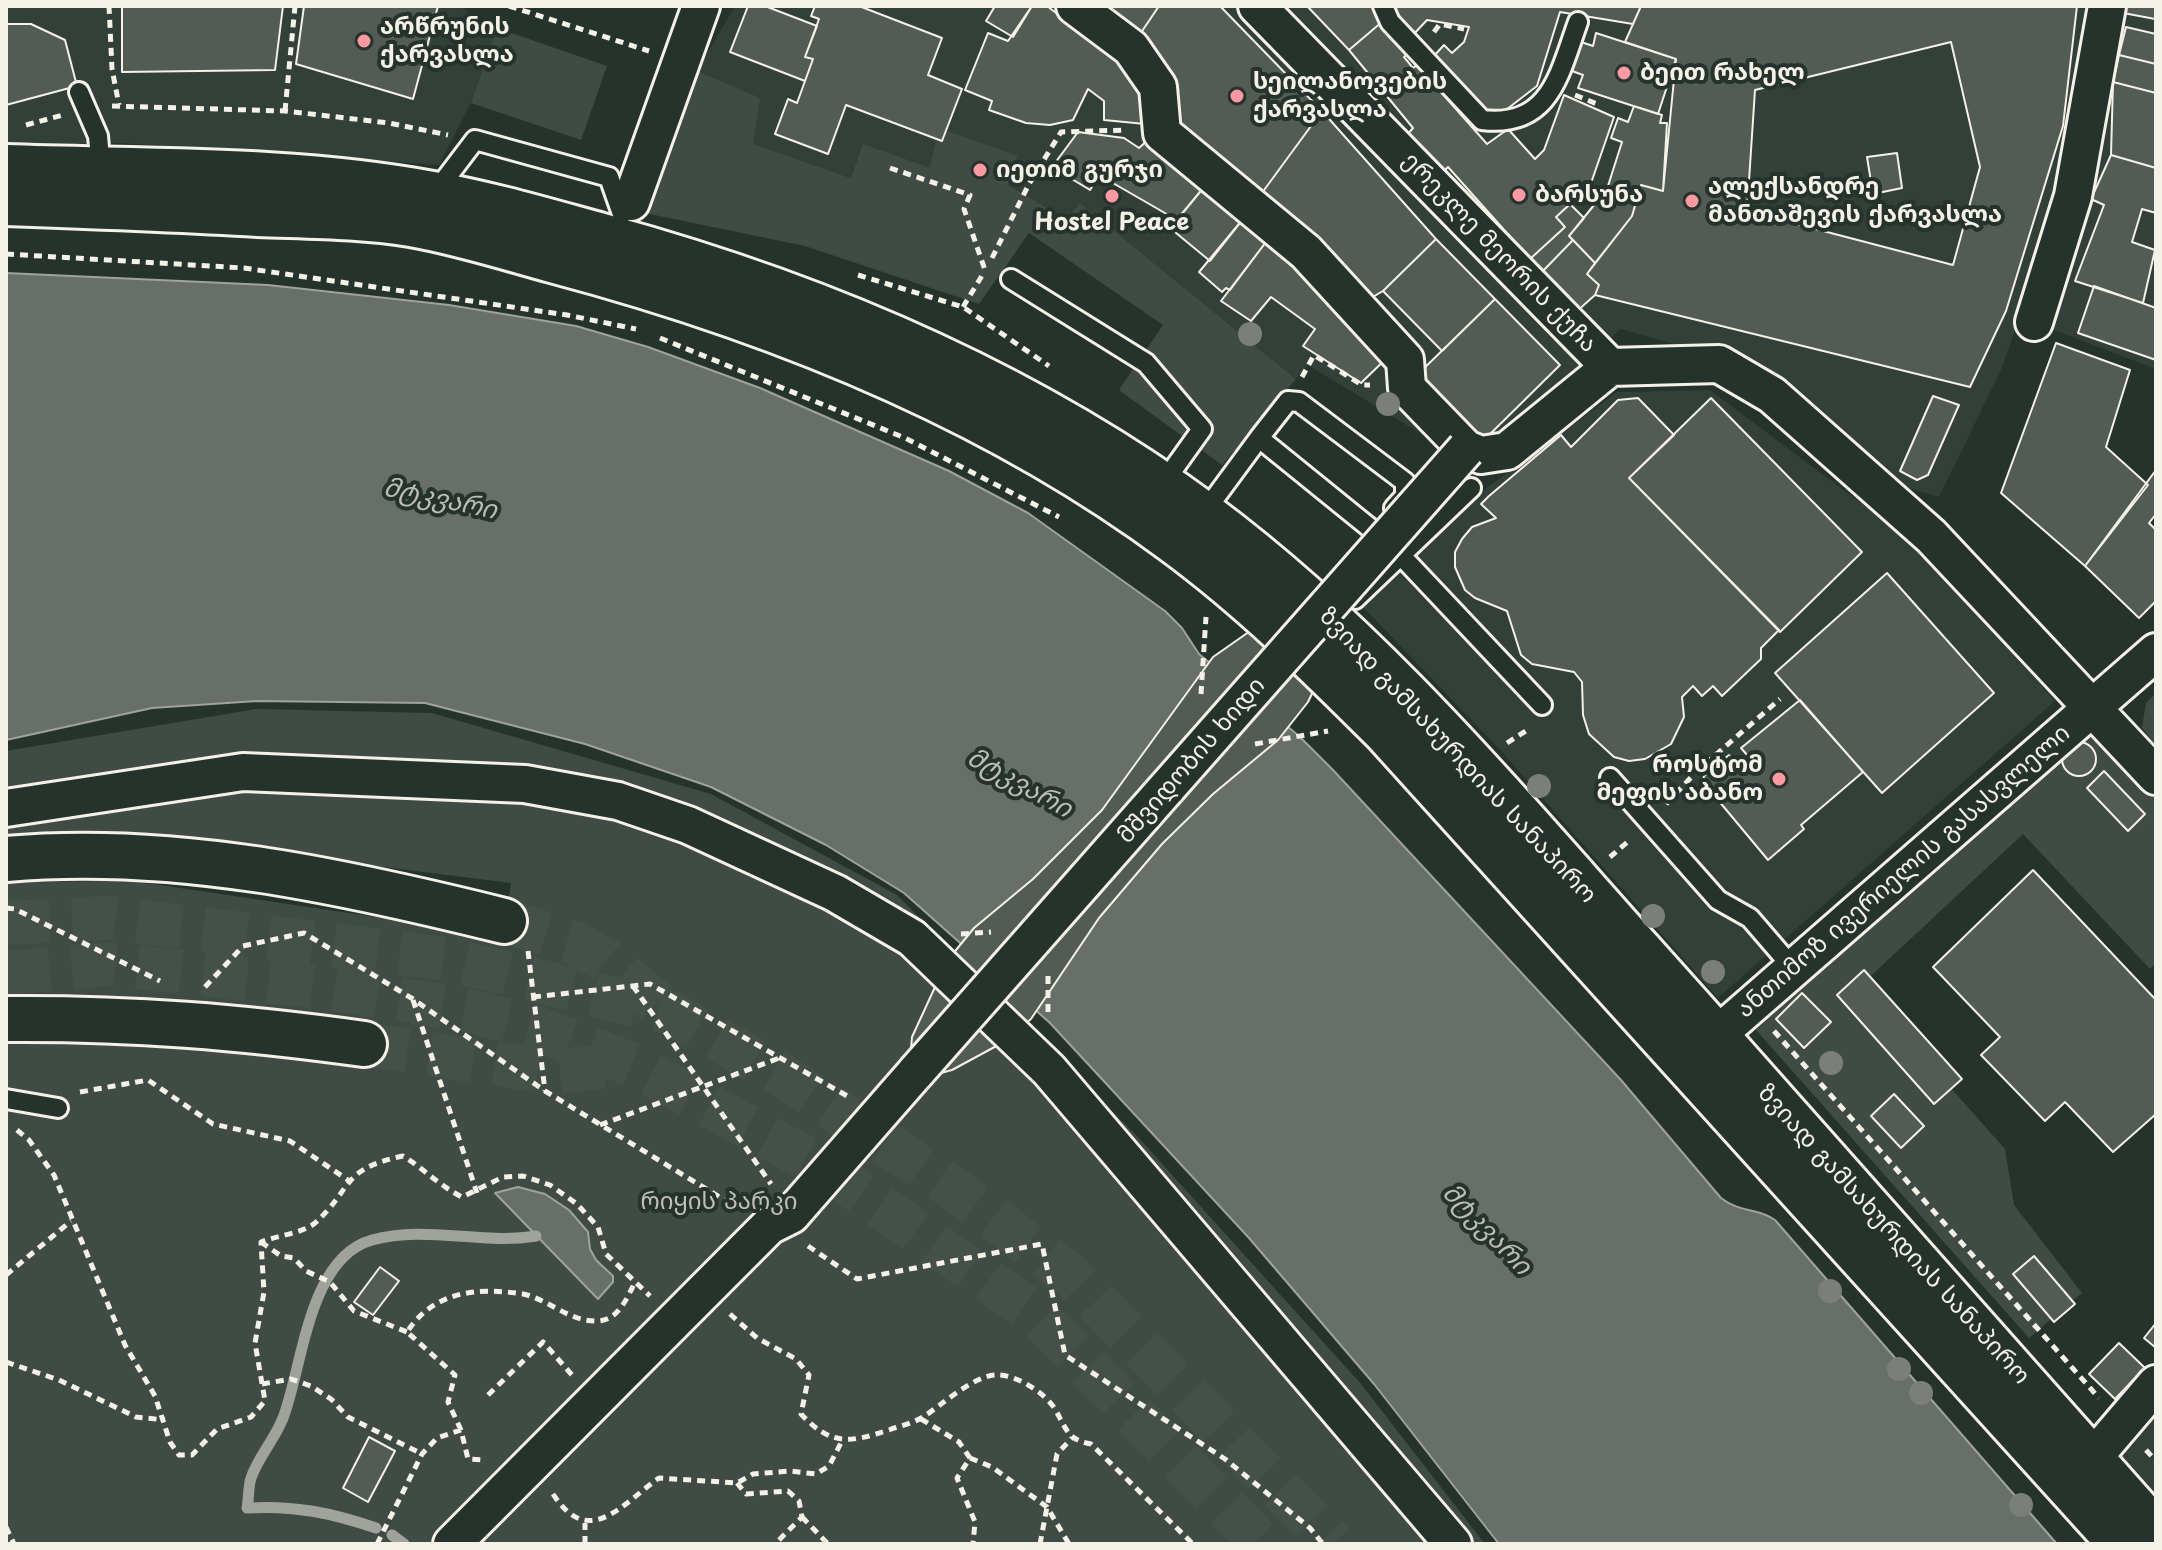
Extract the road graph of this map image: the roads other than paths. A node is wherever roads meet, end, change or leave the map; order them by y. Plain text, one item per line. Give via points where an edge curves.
1 (701, 6) edge
2 (1075, 6) edge
3 (1257, 6) edge
4 (1383, 6) edge
5 (2107, 6) edge
6 (1578, 22) dead end
7 (84, 100) road end
8 (13, 147) edge
9 (101, 170) junction
10 (434, 194) junction
11 (6, 203) edge
12 (630, 223) junction
13 (1011, 279) dead end
14 (2034, 322) dead end
15 (1610, 367) junction
16 (1259, 438) junction
17 (1466, 449) junction
18 (1162, 485) junction
19 (1471, 488) dead end
20 (1203, 514) junction
21 (1374, 531) junction
22 (1402, 555) junction
23 (1332, 620) junction
24 (2156, 652) edge
25 (1542, 705) dead end
26 (2093, 708) junction
27 (2156, 776) edge
28 (1610, 778) dead end
29 (6, 808) edge
30 (6, 859) edge
31 (515, 930) tunnel mouth
32 (1793, 968) junction
33 (6, 1019) edge
34 (1716, 1036) junction
35 (364, 1044) tunnel mouth
36 (6, 1099) edge
37 (58, 1108) dead end
38 (2156, 1384) edge
39 (2092, 1459) junction
40 (2156, 1532) edge
41 (452, 1544) edge
42 (1453, 1544) edge
43 (2121, 1544) edge

1 - 12 street via 666,56
2 - 17 street via 1131,48 1158,87 1162,133 1306,252 1405,360 1407,388
3 - 15 street, ერეკლე მეორის ქუჩა
4 - 6 lane via 1390,22 1482,120 1506,123 1526,116 1554,88
5 - 14 street via 2073,196
7 - 9 lane via 98,136
8 - 9 main road, ზვიად გამსახურდიას სანაპირო
9 - 10 main road, ზვიად გამსახურდიას სანაპირო via 264,177
10 - 12 main road, ზვიად გამსახურდიას სანაპირო
10 - 12 lane via 475,140 609,177
11 - 43 main road, ზვიად გამსახურდიას სანაპირო via 355,218 455,234 665,291 762,325 971,418 1112,500 1226,583 1385,731
12 - 18 main road, ზვიად გამსახურდიას სანაპირო via 730,272 901,339 1051,415
13 - 18 lane via 1146,363 1202,429
15 - 17 street via 1507,451 1481,455
15 - 26 street, ერეკლე მეორის ქუჩა via 1719,364 1772,395 1931,536
16 - 20 lane
16 - 21 lane
16 - 21 lane via 1288,401 1299,402 1400,477 1405,496
17 - 41 street, მშვიდობის ხიდი, bridge via 1047,927 780,1220
18 - 20 main road, ზვიად გამსახურდიას სანაპირო
19 - 22 lane
20 - 23 main road, ზვიად გამსახურდიას სანაპირო
21 - 22 lane
22 - 23 lane
22 - 25 lane
23 - 34 main road, ზვიად გამსახურდიას სანაპირო via 1525,823
24 - 26 street, ანთიმოზ ივერიელის გასასვლელი
26 - 27 street, ერეკლე მეორის ქუჩა
26 - 32 street, ანთიმოზ ივერიელის გასასვლელი
28 - 32 lane via 1718,900 1750,918
29 - 42 street via 243,772 525,784 618,801 688,825 835,893 912,938 1049,1070
30 - 31 main road via 189,862 308,878
32 - 34 street, ანთიმოზ ივერიელის გასასვლელი
33 - 35 main road via 190,1023
34 - 39 main road, ზვიად გამსახურდიას სანაპირო
36 - 37 lane
38 - 39 street
39 - 40 main road, ზვიად გამსახურდიას სანაპირო

